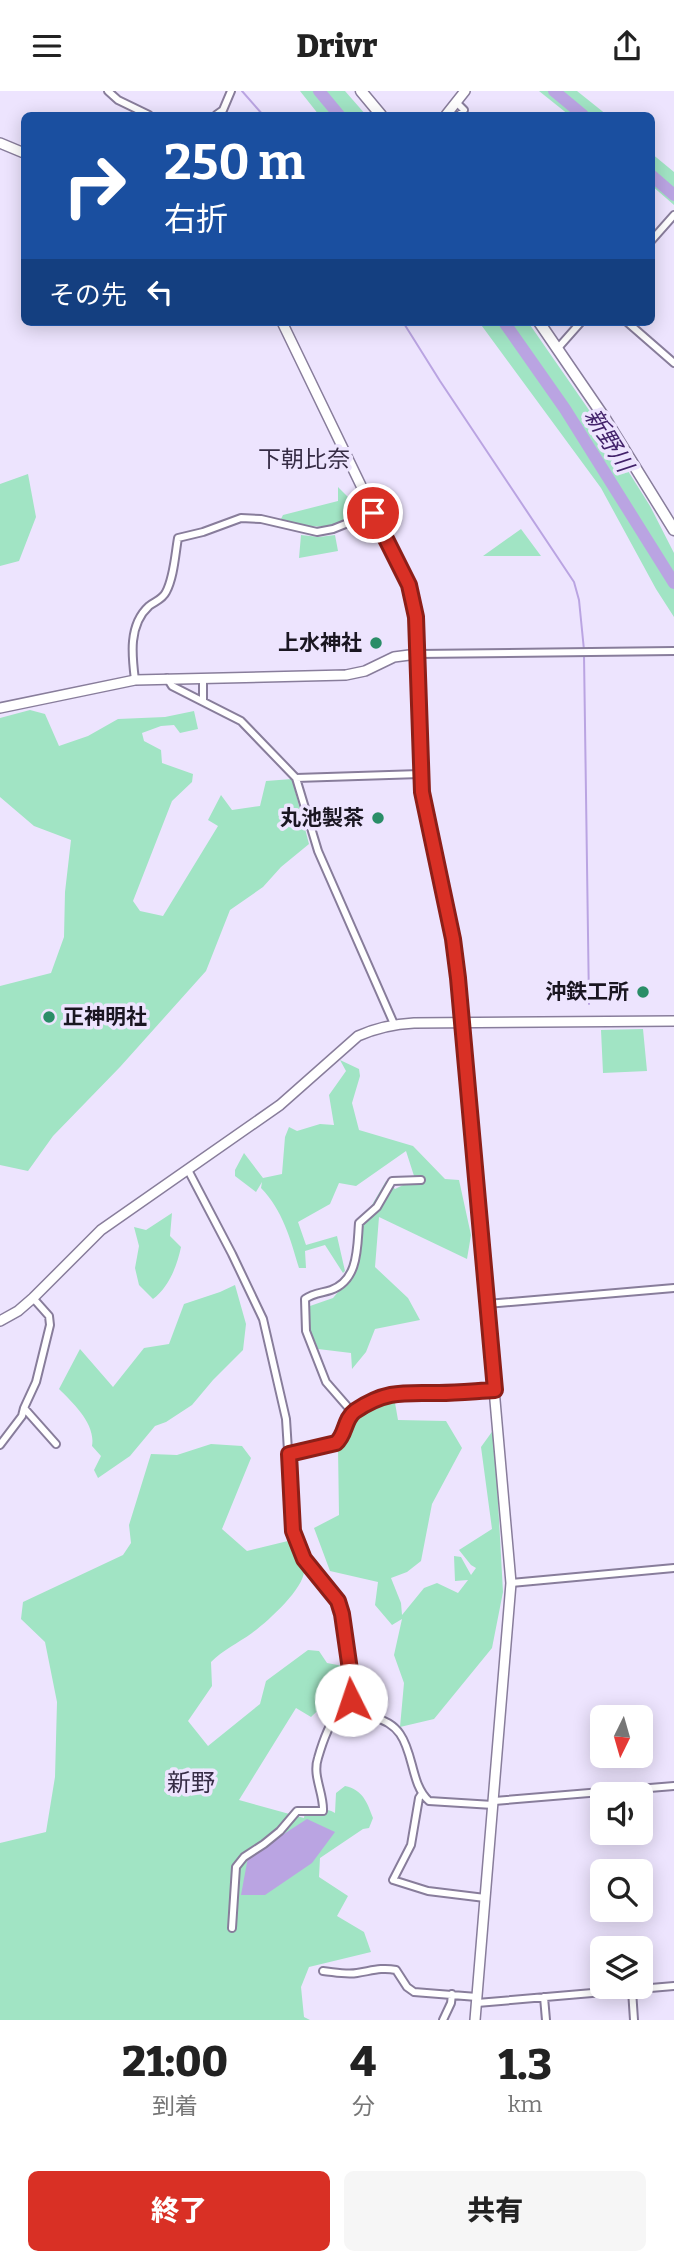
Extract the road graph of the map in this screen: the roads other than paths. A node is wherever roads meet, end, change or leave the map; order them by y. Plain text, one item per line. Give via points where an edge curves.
1 (108, 91) edge
2 (231, 91) edge
3 (361, 91) edge
4 (465, 91) edge
5 (456, 102) junction
6 (143, 112) edge
7 (220, 112) edge
8 (379, 112) edge
9 (448, 112) edge
10 (462, 112) edge
11 (0, 143) edge
12 (21, 152) edge
13 (674, 215) edge
14 (655, 236) edge
15 (284, 326) edge
16 (541, 326) edge
17 (577, 326) edge
18 (632, 326) edge
19 (558, 348) junction
20 (674, 363) edge
21 (373, 513) junction
22 (674, 530) edge
23 (674, 651) edge
24 (416, 654) junction
25 (167, 678) junction
26 (203, 679) junction
27 (135, 680) junction
28 (203, 701) junction
29 (0, 708) edge
30 (420, 774) junction
31 (296, 778) junction
32 (674, 1021) edge
33 (463, 1022) junction
34 (394, 1024) junction
35 (188, 1170) junction
36 (421, 1180) dead end
37 (674, 1288) edge
38 (33, 1298) junction
39 (487, 1304) junction
40 (0, 1321) edge
41 (495, 1390) junction
42 (24, 1408) junction
43 (353, 1413) junction
44 (56, 1444) dead end
45 (0, 1445) edge
46 (289, 1454) junction
47 (674, 1567) edge
48 (511, 1583) junction
49 (351, 1700) junction
50 (674, 1786) edge
51 (421, 1795) junction
52 (493, 1803) junction
53 (485, 1898) junction
54 (232, 1928) dead end
55 (323, 1971) dead end
56 (674, 1986) edge
57 (653, 1988) edge
58 (590, 1993) edge
59 (452, 1994) junction
60 (544, 1997) junction
61 (633, 1999) edge
62 (477, 2000) junction
63 (443, 2020) edge
64 (475, 2020) edge
65 (545, 2020) edge
66 (634, 2020) edge

1 - 6 street
2 - 7 street
3 - 8 main road
4 - 5 street
5 - 9 street
5 - 10 street
11 - 12 street
13 - 14 street
15 - 21 street
16 - 19 main road
17 - 19 street
18 - 20 street
19 - 22 main road
21 - 24 street via 409,585 416,617
21 - 27 street via 317,532 241,518 178,538 164,597 148,606 137,622 133,636
23 - 24 street
24 - 26 street via 346,675
24 - 30 street
25 - 26 street
25 - 27 street
25 - 28 street via 172,686
26 - 28 street
27 - 29 street
28 - 31 street via 241,721
30 - 31 street
30 - 33 street via 453,939
31 - 34 street via 318,851
32 - 33 street
33 - 34 street
33 - 39 street
34 - 35 street via 358,1036 280,1105
35 - 38 street via 101,1230
35 - 46 street via 262,1319 286,1419
36 - 43 street via 392,1181 377,1207 359,1223 357,1256 346,1281 306,1299 306,1331 326,1382
37 - 39 street
38 - 40 street
38 - 42 street via 49,1316 50,1325 36,1382
39 - 41 street
41 - 43 street via 406,1392 384,1396
41 - 48 street
42 - 44 street
42 - 45 street
43 - 46 street via 336,1443
46 - 49 street via 293,1531 304,1559 338,1601
47 - 48 street
48 - 52 street
49 - 51 street via 364,1715 392,1725 401,1735
49 - 54 street via 338,1713 317,1761 323,1811 297,1811 236,1867
50 - 52 street
51 - 52 street via 429,1801
51 - 53 street via 411,1845 393,1880 428,1891
52 - 53 street
53 - 62 street
55 - 59 street via 396,1970 414,1992
56 - 57 street
58 - 60 street
59 - 62 street
59 - 63 street
60 - 62 street
60 - 65 street
61 - 66 street
62 - 64 street

